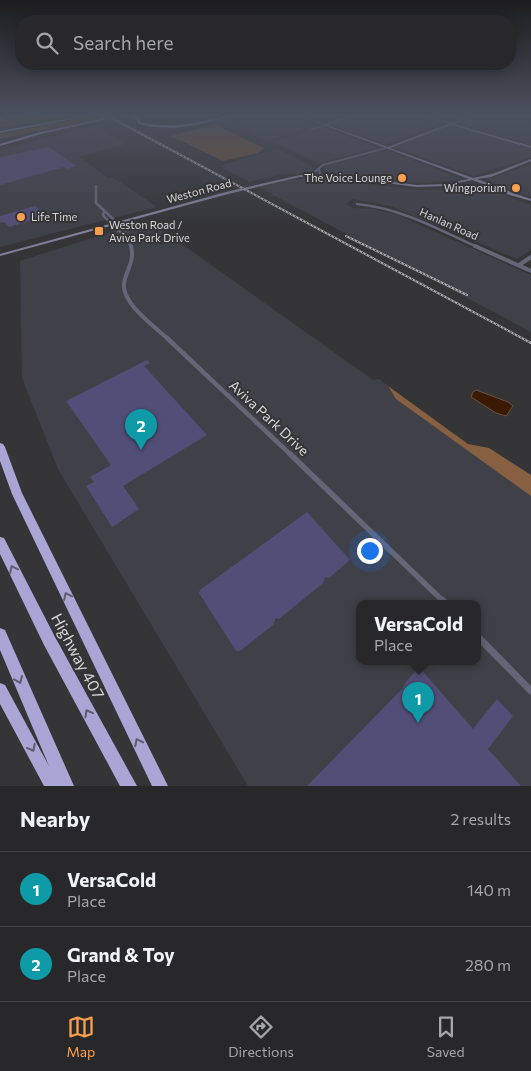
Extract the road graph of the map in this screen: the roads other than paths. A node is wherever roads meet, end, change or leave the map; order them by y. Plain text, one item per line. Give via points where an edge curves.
1 (369, 153) edge
2 (401, 153) edge
3 (531, 160) edge
4 (319, 169) junction
5 (320, 175) junction
6 (313, 176) junction
7 (475, 180) junction
8 (96, 186) dead end
9 (531, 200) edge
10 (357, 204) dead end
11 (104, 212) junction
12 (117, 221) junction
13 (110, 223) junction
14 (124, 234) junction
15 (0, 253) edge
16 (531, 257) edge
17 (519, 265) junction
18 (531, 271) edge
19 (0, 448) edge
20 (0, 542) edge
21 (442, 600) edge
22 (0, 636) edge
23 (481, 640) edge
24 (0, 690) edge
25 (531, 691) edge
26 (52, 786) edge
27 (66, 786) edge
28 (129, 786) edge
29 (160, 786) edge

1 - 4 street via 323,165
2 - 7 main road
3 - 7 main road, Weston Road
4 - 5 street
4 - 6 street
5 - 6 main road, Weston Road
5 - 7 main road, Weston Road via 418,186
6 - 7 main road, Weston Road via 419,188 452,186
6 - 12 main road, Weston Road via 254,185
7 - 9 main road
8 - 11 street via 96,203
10 - 17 street, Hanlan Road via 407,215
11 - 12 street
11 - 13 street
12 - 13 main road, Weston Road
12 - 14 street, Aviva Park Drive via 125,230
13 - 14 street
13 - 15 main road, Weston Road
14 - 21 street, Aviva Park Drive via 134,248 124,284 128,301
16 - 17 street
17 - 18 street, Hanlan Road
29 -> 19 highway via 17,494
28 -> 20 highway, Highway 407
22 -> 27 highway
23 - 25 street
24 -> 26 highway

